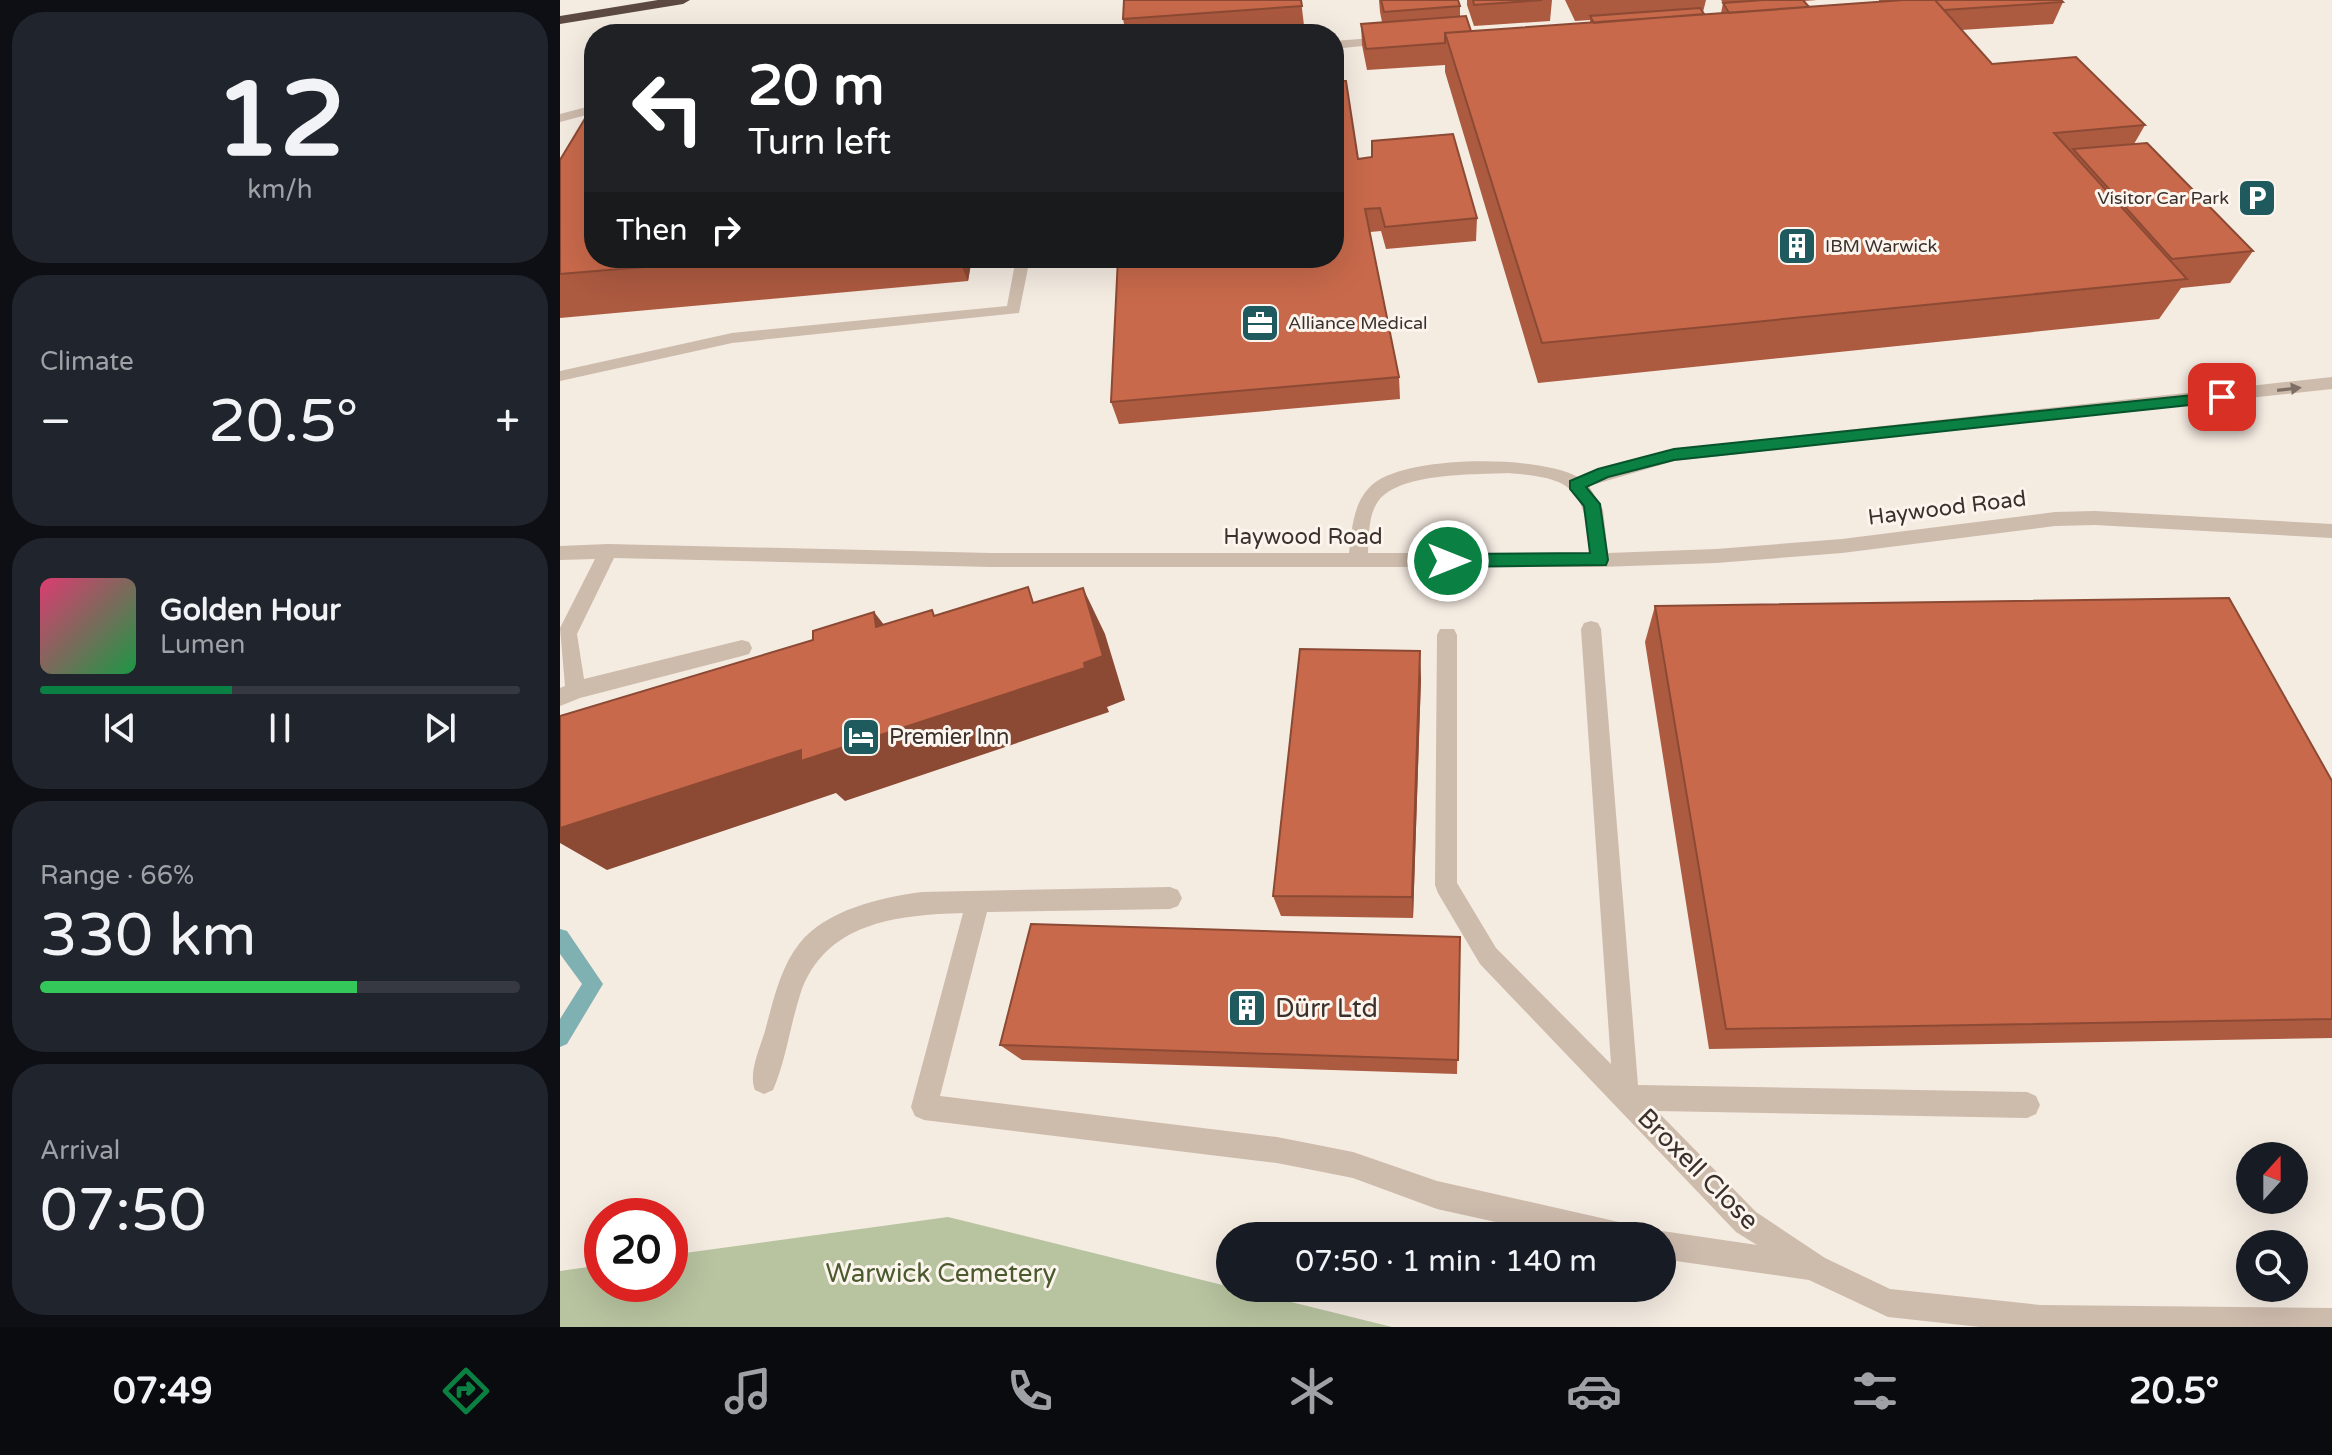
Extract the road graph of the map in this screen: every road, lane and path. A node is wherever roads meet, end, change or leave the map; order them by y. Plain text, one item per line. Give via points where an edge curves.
1 (683, 0) edge
2 (560, 22) edge
3 (1397, 40) edge
4 (1344, 44) edge
5 (584, 112) edge
6 (560, 118) edge
7 (1021, 268) edge
8 (560, 376) edge
9 (2332, 383) edge
10 (1575, 485) junction
11 (2332, 531) edge
12 (608, 551) junction
13 (560, 553) edge
14 (1600, 560) junction
15 (1358, 561) junction
16 (1591, 629) dead end
17 (1447, 635) dead end
18 (742, 648) dead end
19 (568, 694) edge
20 (1170, 898) dead end
21 (978, 901) junction
22 (764, 1081) dead end
23 (1626, 1098) junction
24 (2027, 1105) dead end
25 (1557, 1222) edge
26 (1676, 1247) edge
27 (1815, 1268) junction
28 (2332, 1322) edge
29 (2041, 1323) edge

1 - 2 highway
3 - 4 street
5 - 6 street
7 - 8 street via 1014,310 732,338
10 -> 9 street via 1674,455
10 - 14 street via 1592,504
10 - 15 street via 1531,467 1390,480 1364,510
11 - 14 street, Haywood Road via 2055,519 1842,546
12 - 13 street, Haywood Road
12 - 15 street, Haywood Road
12 - 19 street via 567,634
14 - 15 street, Haywood Road
16 - 23 street
17 - 23 street, Broxell Close via 1446,885 1488,956
18 - 19 street
20 - 21 street
21 - 22 street via 896,904 822,938 796,974
21 - 25 street via 924,1107 1277,1150 1353,1165 1437,1195
23 - 24 street
23 - 27 street, Broxell Close via 1746,1222
26 - 27 street
27 - 29 street, Broxell Close via 1888,1303
28 - 29 street, Broxell Close

